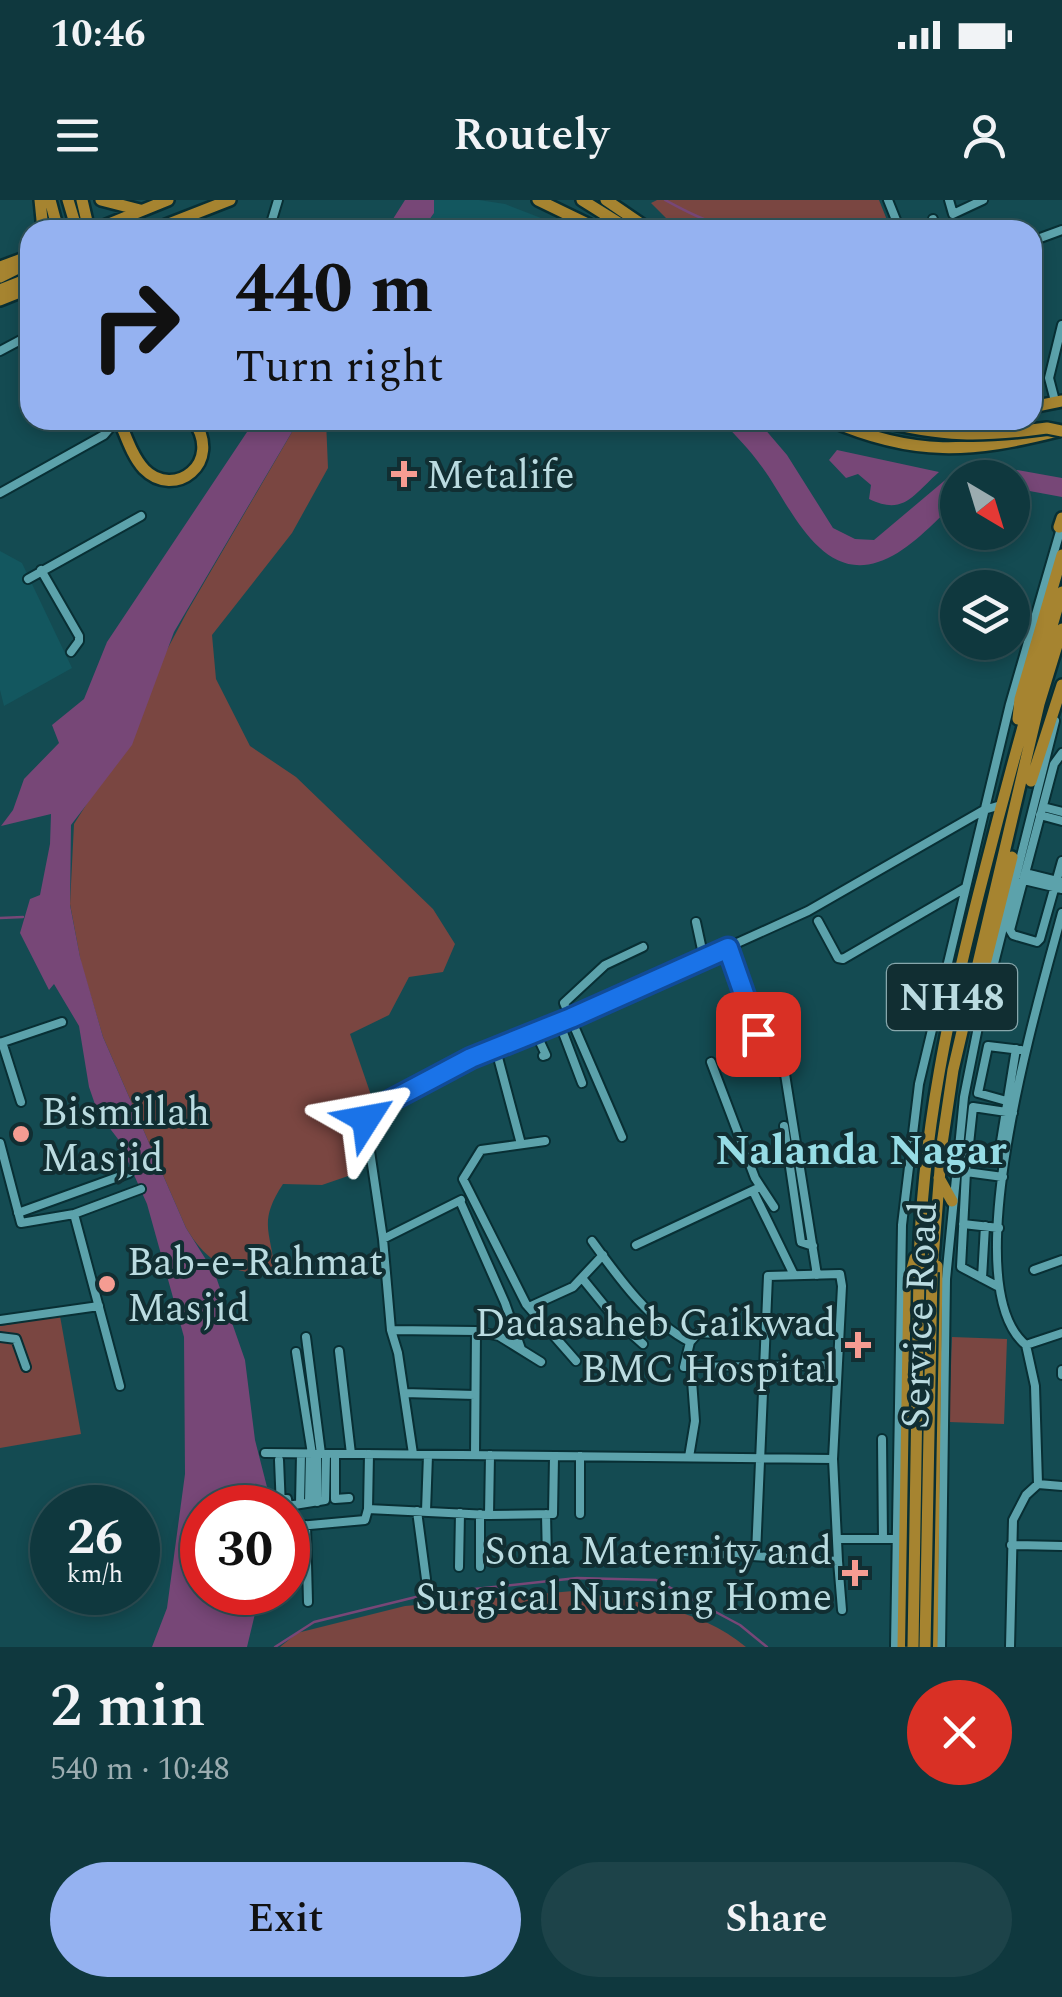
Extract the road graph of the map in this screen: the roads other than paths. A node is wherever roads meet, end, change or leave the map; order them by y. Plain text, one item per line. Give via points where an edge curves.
1 (101, 200) edge
2 (168, 200) edge
3 (230, 200) edge
4 (538, 200) edge
5 (582, 200) edge
6 (606, 200) edge
7 (948, 200) edge
8 (983, 200) edge
9 (141, 210) junction
10 (116, 220) edge
11 (179, 220) edge
12 (582, 220) edge
13 (614, 220) edge
14 (635, 220) edge
15 (1062, 325) edge
16 (1060, 400) edge
17 (124, 430) edge
18 (198, 430) edge
19 (858, 430) edge
20 (913, 430) edge
21 (1021, 430) edge
22 (1062, 430) edge
23 (108, 432) edge
24 (1034, 437) junction
25 (1062, 441) edge
26 (0, 492) edge
27 (141, 516) dead end
28 (1061, 523) edge
29 (1062, 555) edge
30 (41, 570) junction
31 (28, 579) dead end
32 (1062, 592) edge
33 (1051, 611) junction
34 (1062, 629) edge
35 (1062, 647) edge
36 (71, 652) dead end
37 (1053, 658) junction
38 (1062, 670) edge
39 (1062, 686) edge
40 (1062, 744) edge
41 (1062, 753) edge
42 (1048, 754) junction
43 (1028, 759) junction
44 (1001, 805) junction
45 (984, 810) junction
46 (1042, 811) junction
47 (1062, 812) edge
48 (1062, 821) edge
49 (1062, 861) edge
50 (1024, 877) junction
51 (1059, 885) edge
52 (965, 888) junction
53 (1062, 913) edge
54 (818, 921) dead end
55 (696, 922) dead end
56 (1041, 935) junction
57 (1055, 939) junction
58 (643, 947) dead end
59 (728, 948) junction
60 (704, 958) junction
61 (571, 1018) junction
62 (62, 1022) dead end
63 (559, 1022) junction
64 (536, 1032) junction
65 (1, 1042) edge
66 (782, 1049) dead end
67 (496, 1050) junction
68 (1021, 1050) junction
69 (543, 1056) dead end
70 (711, 1062) dead end
71 (768, 1062) dead end
72 (953, 1070) junction
73 (582, 1083) dead end
74 (20, 1102) dead end
75 (1009, 1107) junction
76 (784, 1126) dead end
77 (622, 1137) dead end
78 (545, 1141) dead end
79 (0, 1143) edge
80 (521, 1144) junction
81 (968, 1153) junction
82 (966, 1172) junction
83 (129, 1173) dead end
84 (1003, 1177) junction
85 (940, 1178) junction
86 (142, 1189) dead end
87 (757, 1189) junction
88 (11, 1191) junction
89 (0, 1194) edge
90 (470, 1196) junction
91 (460, 1201) junction
92 (952, 1202) junction
93 (774, 1206) dead end
94 (18, 1213) junction
95 (74, 1214) junction
96 (963, 1224) junction
97 (985, 1226) junction
98 (998, 1228) junction
99 (935, 1232) junction
100 (382, 1240) junction
101 (592, 1241) dead end
102 (919, 1244) junction
103 (636, 1245) dead end
104 (813, 1246) junction
105 (602, 1255) junction
106 (1062, 1260) edge
107 (1034, 1270) dead end
108 (925, 1272) junction
109 (794, 1275) junction
110 (817, 1275) junction
111 (582, 1278) junction
112 (982, 1278) junction
113 (998, 1286) junction
114 (99, 1306) junction
115 (529, 1307) junction
116 (0, 1320) edge
117 (391, 1330) junction
118 (476, 1331) junction
119 (1062, 1333) edge
120 (721, 1334) dead end
121 (0, 1337) edge
122 (306, 1337) dead end
123 (690, 1342) junction
124 (643, 1344) dead end
125 (1026, 1345) junction
126 (522, 1350) junction
127 (340, 1351) dead end
128 (296, 1352) dead end
129 (576, 1360) dead end
130 (541, 1362) dead end
131 (836, 1365) junction
132 (762, 1366) junction
133 (26, 1367) dead end
134 (691, 1367) junction
135 (120, 1386) dead end
136 (404, 1393) junction
137 (475, 1394) junction
138 (882, 1439) dead end
139 (265, 1454) dead end
140 (317, 1454) junction
141 (351, 1454) junction
142 (370, 1454) junction
143 (413, 1454) junction
144 (428, 1454) junction
145 (475, 1455) junction
146 (490, 1455) junction
147 (580, 1456) junction
148 (689, 1457) junction
149 (554, 1458) junction
150 (760, 1458) junction
151 (833, 1459) junction
152 (279, 1460) dead end
153 (1038, 1484) junction
154 (280, 1485) edge
155 (1062, 1486) edge
156 (310, 1496) edge
157 (349, 1498) dead end
158 (310, 1502) edge
159 (368, 1509) junction
160 (422, 1511) junction
161 (460, 1513) junction
162 (546, 1514) junction
163 (580, 1514) dead end
164 (484, 1515) junction
165 (310, 1525) edge
166 (901, 1538) junction
167 (937, 1538) junction
168 (836, 1539) junction
169 (883, 1539) junction
170 (1010, 1545) junction
171 (1062, 1546) edge
172 (684, 1552) dead end
173 (756, 1554) junction
174 (546, 1560) dead end
175 (838, 1561) junction
176 (458, 1567) dead end
177 (480, 1567) dead end
178 (426, 1579) dead end
179 (842, 1610) dead end
180 (895, 1647) edge
181 (903, 1647) edge
182 (914, 1647) edge
183 (928, 1647) edge
184 (940, 1647) edge
185 (1010, 1647) edge

1 - 9 highway
2 - 9 highway
3 - 11 highway
4 - 12 highway
5 - 13 highway
6 - 14 highway
7 - 8 street via 953,214
9 - 10 highway
15 - 16 street via 1049,378
17 - 18 highway via 144,469 170,480 187,475 203,455
19 - 24 highway via 936,448 984,448
20 - 21 highway, bridge
22 - 24 highway
23 - 26 street
24 - 25 highway
27 - 30 street
28 - 45 street
29 - 33 highway
30 - 31 street
30 - 36 street via 79,636
32 - 33 highway, NH48
33 - 44 highway, NH48
34 - 37 highway, NH48
35 - 37 highway
37 - 43 highway, NH48
38 - 43 highway
39 - 42 street, Service Road
39 - 72 highway via 1032,773 967,1040
40 - 42 street
41 - 46 street
42 - 92 street, Service Road via 978,1027
43 - 72 highway, NH48
44 - 45 street
44 - 102 highway, NH48 via 952,992
45 - 52 street
45 - 59 street via 808,911
46 - 47 street
46 - 48 street
46 - 50 street
49 - 51 street
50 - 51 street
50 - 56 street via 1010,932 1037,942
51 - 56 street
52 - 54 street via 843,959
52 - 166 street via 908,1154 900,1290
53 - 57 street
55 - 60 street
56 - 57 street
57 - 68 street
58 - 61 street via 605,965 566,1000
59 - 60 street
59 - 71 street
60 - 61 street
61 - 63 street
61 - 77 street
62 - 65 street
63 - 64 street
63 - 73 street
64 - 67 street
64 - 69 street
65 - 74 street
66 - 104 street
67 - 80 street
67 - 100 street via 368,1115
68 - 75 street
68 - 75 street via 988,1046 978,1092
70 - 87 street
72 - 85 highway, NH48
75 - 81 street via 999,1154
75 - 81 street via 974,1107
75 - 84 street
76 - 104 street via 801,1242
78 - 80 street
79 - 88 street
80 - 90 street via 477,1152 463,1180
81 - 82 street
82 - 84 street
82 - 96 street
83 - 94 street
84 - 98 street
85 - 92 highway
85 - 99 highway, NH48
86 - 95 street
87 - 93 street
87 - 103 street
87 - 109 street
88 - 89 street
88 - 94 street
90 - 91 street
90 - 115 street
91 - 100 street
91 - 126 street
92 - 167 street, Service Road
94 - 95 street via 21,1223
95 - 114 street
96 - 97 street
96 - 112 street via 961,1267
97 - 98 street
97 - 112 street
98 - 113 street
99 - 108 highway, NH48
99 - 167 highway
100 - 117 street
101 - 105 street
102 - 108 highway, NH48
102 - 166 highway via 909,1280
104 - 110 street
105 - 111 street
105 - 123 street via 659,1320
106 - 107 street
108 - 182 highway, NH48, bridge
108 - 183 highway, NH48, bridge
109 - 110 street
109 - 132 street via 768,1276
110 - 131 street via 840,1274
111 - 115 street
111 - 124 street
112 - 113 street
113 - 125 street via 1016,1337
114 - 116 street
114 - 135 street
115 - 129 street
117 - 118 street
117 - 136 street
118 - 126 street
118 - 137 street
119 - 125 street
120 - 123 street via 698,1333
121 - 133 street via 16,1339
122 - 140 street
123 - 134 street via 684,1367
125 - 153 street via 1035,1386
126 - 130 street
127 - 141 street
128 - 140 street
131 - 132 street
131 - 151 street
132 - 134 street
132 - 150 street
134 - 148 street via 695,1421
136 - 137 street
136 - 143 street
137 - 145 street
138 - 169 street
139 - 140 street
140 - 141 street
140 - 156 street
140 - 157 street via 335,1499
140 - 158 street via 326,1500
141 - 142 street
142 - 143 street
142 - 159 street
143 - 144 street
144 - 145 street
144 - 160 street
145 - 146 street
146 - 149 street
146 - 164 street
147 - 148 street
147 - 149 street
147 - 163 street
148 - 150 street
149 - 162 street via 552,1514
150 - 151 street
150 - 173 street
151 - 168 street
152 - 154 street
153 - 155 street
153 - 170 street via 1017,1509
159 - 160 street
159 - 165 street via 365,1520
160 - 161 street
160 - 178 street
161 - 164 street
161 - 176 street
162 - 164 street
162 - 174 street
164 - 177 street
166 - 167 street
166 - 169 street
166 - 180 street
166 - 181 highway
167 - 183 highway
167 - 184 street, Service Road
168 - 169 street
168 - 175 street
170 - 171 street
170 - 185 street
172 - 173 street
173 - 175 street
175 - 179 street

